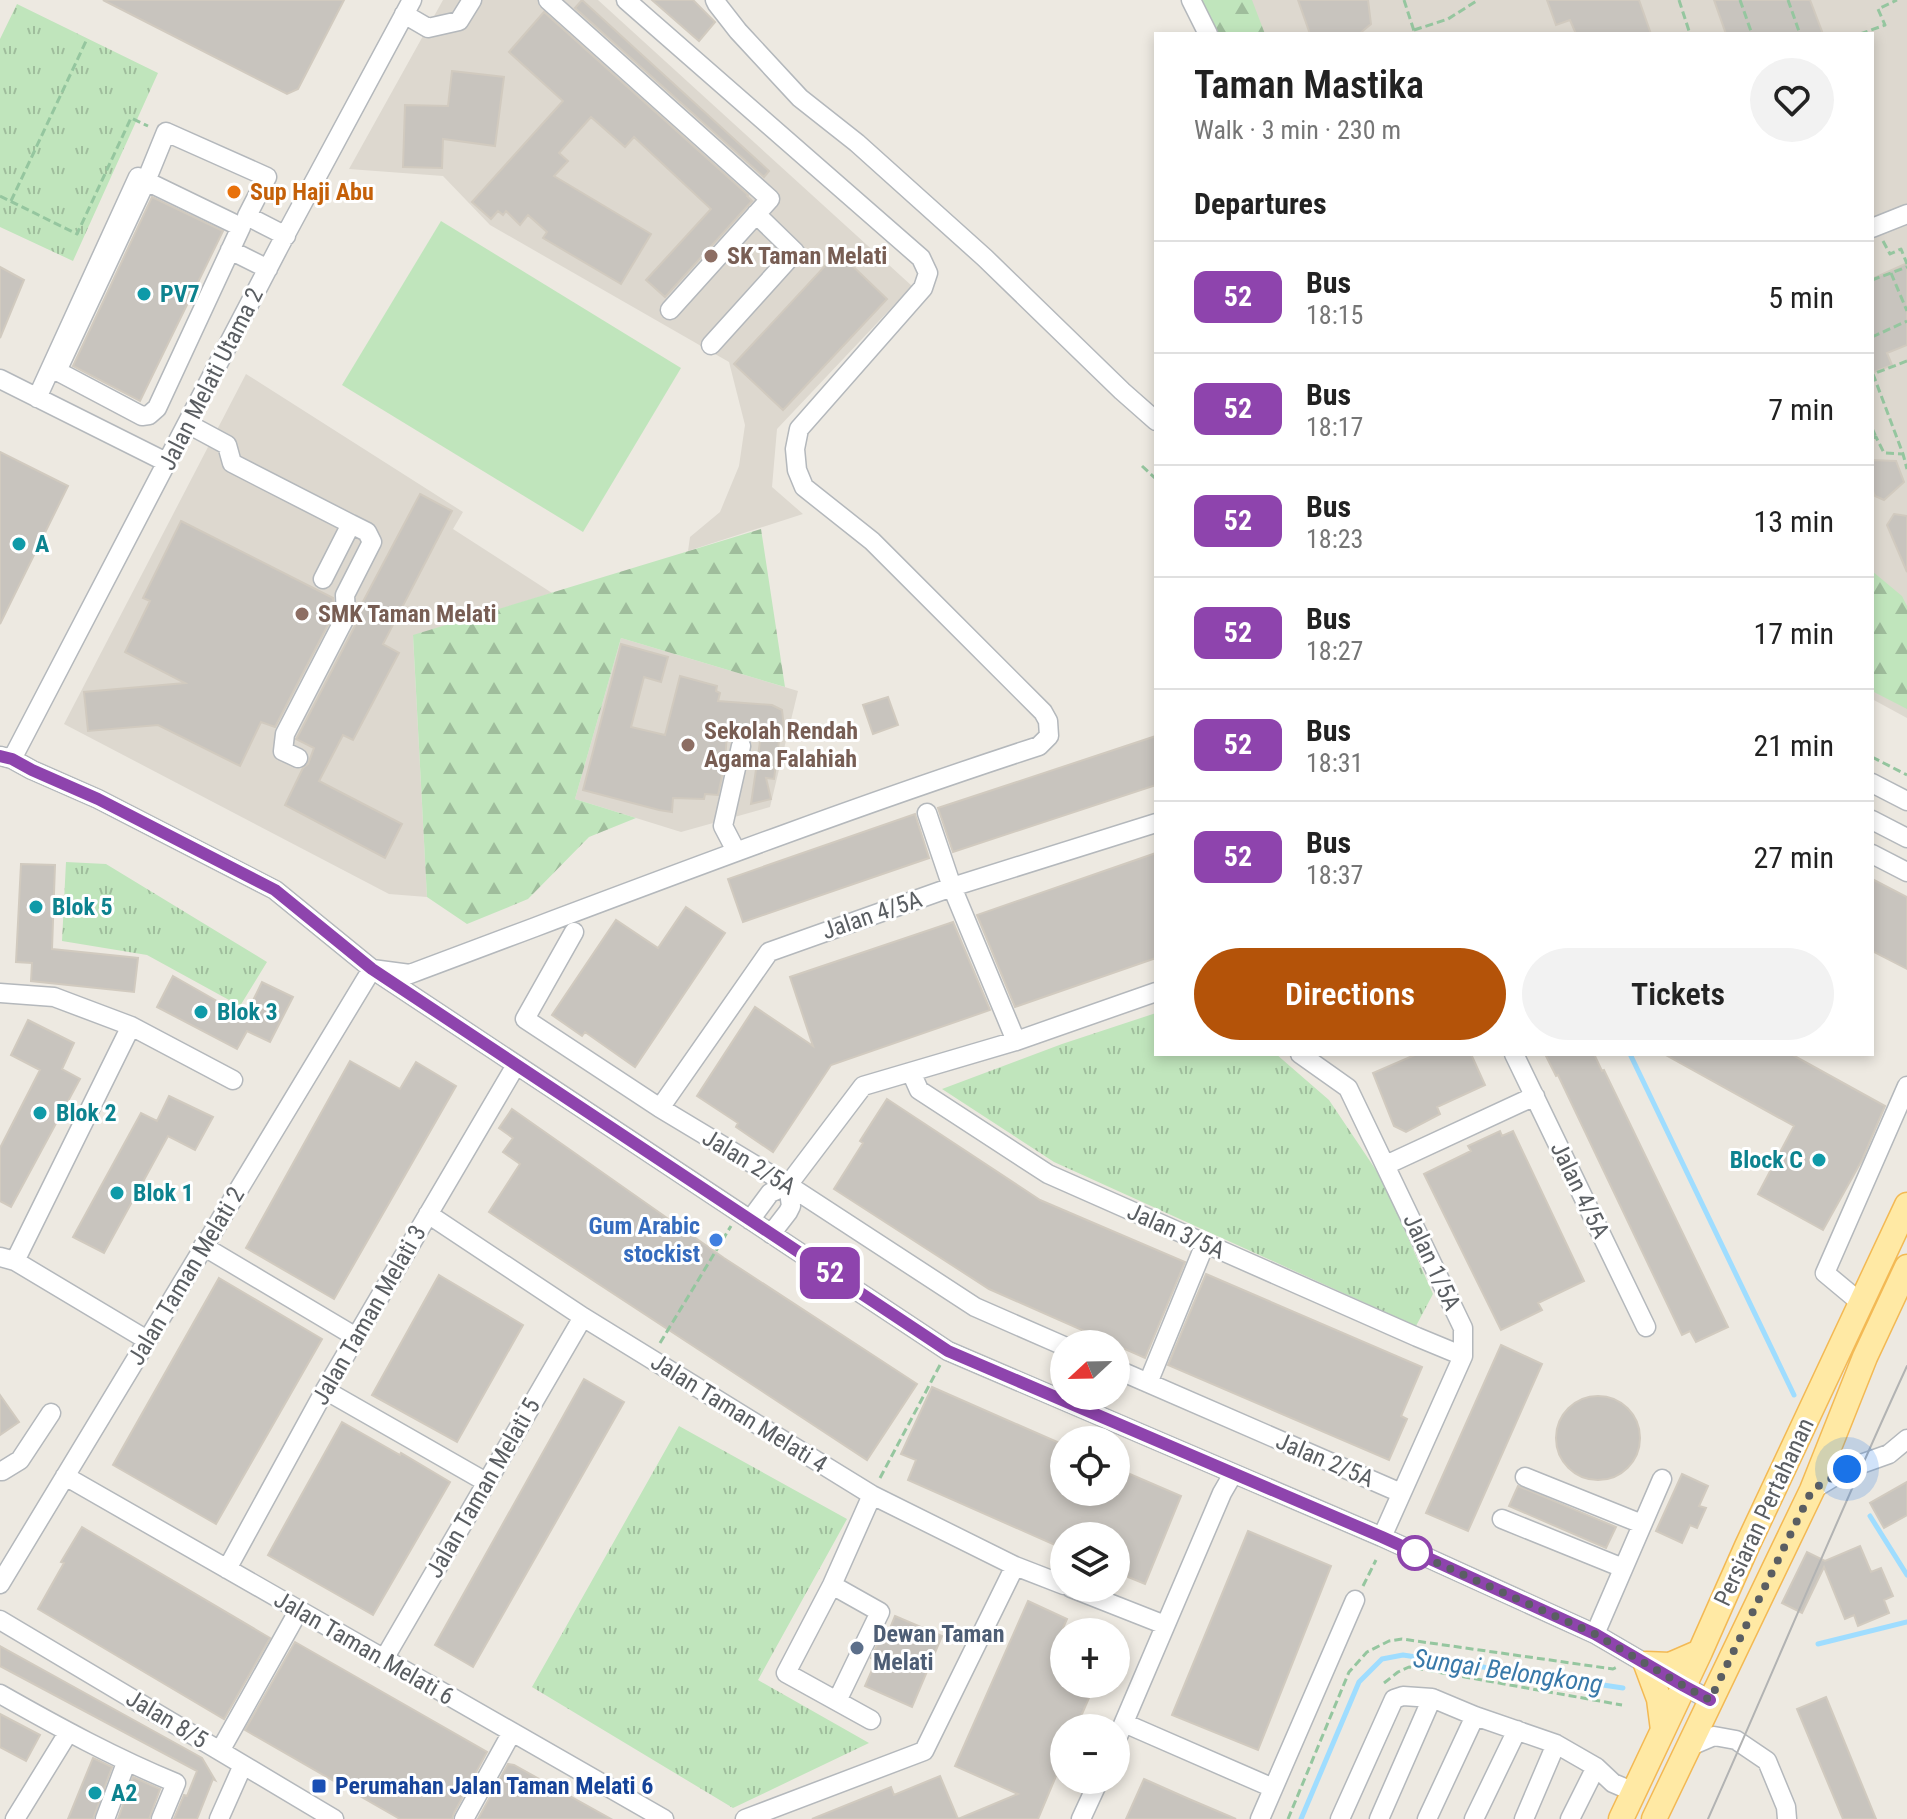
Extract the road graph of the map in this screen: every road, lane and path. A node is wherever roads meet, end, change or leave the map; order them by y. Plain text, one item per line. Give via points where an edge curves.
1 (472, 0) edge
2 (548, 0) edge
3 (626, 0) edge
4 (715, 0) edge
5 (1191, 0) edge
6 (1404, 0) edge
7 (1478, 0) edge
8 (1679, 0) edge
9 (1740, 0) edge
10 (1788, 0) edge
11 (1897, 0) edge
12 (408, 7) edge
13 (1207, 32) edge
14 (1414, 32) edge
15 (1689, 32) edge
16 (1751, 32) edge
17 (1799, 32) edge
18 (1866, 32) edge
19 (87, 39) dead end
20 (156, 130) dead end
21 (146, 181) junction
22 (0, 196) edge
23 (11, 201) junction
24 (756, 214) junction
25 (1907, 214) edge
26 (1874, 227) edge
27 (286, 236) junction
28 (230, 250) junction
29 (1907, 267) edge
30 (268, 269) junction
31 (1891, 273) junction
32 (1874, 279) edge
33 (670, 310) dead end
34 (1907, 311) edge
35 (1907, 321) edge
36 (1874, 336) edge
37 (711, 345) dead end
38 (1907, 361) edge
39 (1874, 374) edge
40 (0, 379) edge
41 (1874, 387) edge
42 (37, 398) junction
43 (1154, 419) edge
44 (188, 424) junction
45 (1874, 437) edge
46 (1903, 454) junction
47 (168, 463) junction
48 (1142, 466) dead end
49 (1907, 468) edge
50 (1900, 471) dead end
51 (1154, 477) edge
52 (351, 524) junction
53 (323, 579) dead end
54 (741, 746) dead end
55 (6, 758) edge
56 (298, 758) dead end
57 (1874, 758) edge
58 (1907, 775) edge
59 (1874, 784) edge
60 (1907, 801) edge
61 (927, 813) dead end
62 (1874, 821) edge
63 (1154, 824) edge
64 (1907, 838) edge
65 (736, 851) junction
66 (1874, 855) edge
67 (1907, 872) edge
68 (952, 887) junction
69 (574, 932) dead end
70 (372, 969) junction
71 (0, 993) edge
72 (1154, 993) edge
73 (131, 1026) junction
74 (1016, 1041) junction
75 (1303, 1056) edge
76 (1515, 1056) edge
77 (516, 1065) junction
78 (911, 1072) junction
79 (233, 1080) dead end
80 (1907, 1086) edge
81 (1535, 1096) junction
82 (660, 1108) junction
83 (1386, 1165) junction
84 (788, 1185) junction
85 (1907, 1205) edge
86 (428, 1214) junction
87 (744, 1216) junction
88 (771, 1234) junction
89 (1205, 1244) junction
90 (203, 1246) junction
91 (7, 1259) edge
92 (1907, 1267) edge
93 (1861, 1303) junction
94 (583, 1317) junction
95 (1646, 1327) dead end
96 (356, 1337) junction
97 (147, 1340) junction
98 (1050, 1340) edge
99 (948, 1351) junction
100 (1463, 1356) junction
101 (651, 1358) junction
102 (1130, 1375) edge
103 (1148, 1383) junction
104 (325, 1390) junction
105 (51, 1413) dead end
106 (1907, 1439) edge
107 (0, 1471) edge
108 (1233, 1474) junction
109 (65, 1476) junction
110 (1525, 1477) dead end
111 (1662, 1479) dead end
112 (486, 1482) junction
113 (1812, 1490) junction
114 (1401, 1493) junction
115 (872, 1495) junction
116 (1502, 1519) dead end
117 (1642, 1524) junction
118 (1382, 1537) junction
119 (1376, 1560) dead end
120 (1015, 1566) junction
121 (1623, 1568) junction
122 (227, 1569) junction
123 (1050, 1580) edge
124 (0, 1584) edge
125 (832, 1585) junction
126 (1355, 1600) joint
127 (1107, 1602) edge
128 (299, 1610) junction
129 (0, 1620) edge
130 (1165, 1625) junction
131 (1595, 1634) junction
132 (1700, 1652) junction
133 (384, 1659) junction
134 (1646, 1664) junction
135 (1684, 1686) junction
136 (0, 1694) edge
137 (1432, 1698) junction
138 (1710, 1700) junction
139 (837, 1701) junction
140 (1128, 1714) edge
141 (1475, 1716) junction
142 (871, 1720) dead end
143 (1130, 1726) edge
144 (1517, 1730) junction
145 (1663, 1730) junction
146 (512, 1732) junction
147 (68, 1733) junction
148 (1556, 1744) junction
149 (1686, 1748) junction
150 (220, 1751) junction
151 (126, 1763) junction
152 (243, 1765) junction
153 (1596, 1767) junction
154 (1273, 1788) junction
155 (1634, 1792) junction
156 (1093, 1794) edge
157 (15, 1819) edge
158 (105, 1819) edge
159 (161, 1819) edge
160 (219, 1819) edge
161 (334, 1819) edge
162 (464, 1819) edge
163 (664, 1819) edge
164 (745, 1819) edge
165 (1081, 1819) edge
166 (1260, 1819) edge
167 (1340, 1819) edge
168 (1379, 1819) edge
169 (1427, 1819) edge
170 (1474, 1819) edge
171 (1524, 1819) edge
172 (1570, 1819) edge
173 (1621, 1819) edge
174 (1654, 1819) edge
175 (1787, 1819) edge

1 - 12 street via 459,21 428,28
2 - 24 street via 770,199
3 - 65 street via 921,258 928,273 923,288 799,429 797,470 804,487 872,541 1048,721 1049,736 1039,746
4 - 43 street via 800,98 985,258
5 - 13 street
6 - 14 path
7 - 14 path
8 - 15 path
9 - 16 path
10 - 17 path
11 - 18 path via 1878,9 1885,25
12 - 27 street, Jalan Melati Utama 2
19 - 23 path
20 - 23 path via 131,118 77,234
21 - 27 street via 166,132 267,177 247,216
21 - 28 street via 241,227
21 - 28 street via 57,371 149,415 157,408
21 - 42 street via 138,177
22 - 23 path
24 - 33 street
24 - 37 street via 795,252
25 - 26 street
27 - 30 street, Jalan Melati Utama 2
28 - 30 street
29 - 31 path
30 - 44 street, Jalan Melati Utama 2
31 - 32 path
31 - 34 path
35 - 36 path
38 - 39 path
40 - 42 street
41 - 46 path
42 - 47 street
44 - 47 street, Jalan Melati Utama 2
44 - 52 street via 227,445 232,463
45 - 46 path via 1884,453
46 - 49 path
47 - 55 street, Jalan Melati Utama 2
48 - 51 path
49 - 50 path
52 - 53 street
52 - 56 street via 367,532 372,542 345,595 346,616 285,734 283,751
54 - 65 street via 723,826
55 - 70 street via 275,890
57 - 58 path
59 - 60 street
61 - 68 street
62 - 64 street
63 - 68 street, Jalan 4/5A
65 - 70 street via 410,974
66 - 67 street
68 - 74 street
68 - 82 street, Jalan 4/5A via 769,952
69 - 82 street, Jalan 2/5A via 525,1019
70 - 77 street
70 - 90 street, Jalan Taman Melati 2
71 - 73 street via 54,997
72 - 74 street
73 - 79 street
73 - 91 street
74 - 78 street
75 - 83 street, Jalan 1/5A via 1348,1088
76 - 81 street, Jalan 4/5A
77 - 86 street, Jalan Taman Melati 3
77 - 87 street
78 - 84 street via 863,1086
78 - 89 street, Jalan 3/5A via 919,1090 1048,1174
80 - 93 street via 1825,1273
81 - 83 street
81 - 95 street, Jalan 4/5A
82 - 84 street, Jalan 2/5A
83 - 100 street, Jalan 1/5A via 1463,1328
84 - 87 street
84 - 88 street via 791,1206
84 - 98 street, Jalan 2/5A via 975,1307
85 - 93 main road, Persiaran Pertahanan
86 - 94 street, Jalan Taman Melati 4
86 - 96 street, Jalan Taman Melati 3
87 - 88 street
87 - 101 path
88 - 99 street
89 - 100 street, Jalan 3/5A
89 - 103 street
90 - 96 street
90 - 97 street, Jalan Taman Melati 2
91 - 97 street
92 - 113 main road, Persiaran Pertahanan
93 - 132 main road, Persiaran Pertahanan
94 - 101 street, Jalan Taman Melati 4
94 - 112 street, Jalan Taman Melati 5
96 - 104 street, Jalan Taman Melati 3
97 - 109 street, Jalan Taman Melati 2
99 - 108 street
99 - 115 path
100 - 114 street
101 - 115 street, Jalan Taman Melati 4
102 - 103 street, Jalan 2/5A
103 - 114 street, Jalan 2/5A
104 - 112 street
104 - 122 street, Jalan Taman Melati 3
105 - 107 street via 20,1460
106 - 113 street via 1889,1454 1847,1469
108 - 118 street
108 - 130 street
109 - 122 street, Jalan Taman Melati 6
109 - 124 street, Jalan Taman Melati 2
110 - 117 street
111 - 117 street
112 - 133 street, Jalan Taman Melati 5
113 - 138 main road, Persiaran Pertahanan
114 - 118 street
115 - 120 street, Jalan Taman Melati 4
115 - 125 street
116 - 121 street
117 - 121 street
118 - 131 street
119 - 126 path
120 - 123 street, Jalan Taman Melati 4
120 - 164 street via 924,1751
121 - 131 street
122 - 128 street, Jalan Taman Melati 6
125 - 139 street via 880,1612
125 - 139 street via 786,1673
126 - 154 street
127 - 130 street
128 - 133 street, Jalan Taman Melati 6
128 - 150 street
129 - 150 street, Jalan 8/5
130 - 140 street
131 - 134 street
132 - 134 main road via 1670,1665
132 - 135 main road, Persiaran Pertahanan
133 - 146 street, Jalan Taman Melati 6
134 - 135 street
134 - 145 main road
135 - 138 street
135 - 145 main road, Persiaran Pertahanan
136 - 147 street
137 - 141 street
137 - 167 street via 1394,1699
137 - 168 street
138 - 149 main road, Persiaran Pertahanan
139 - 142 street
141 - 144 street
141 - 169 street
143 - 154 street
144 - 148 street
144 - 170 street
145 - 155 main road, Persiaran Pertahanan
146 - 162 street
146 - 163 street, Jalan Taman Melati 6
147 - 151 street
147 - 157 street
148 - 153 street
148 - 171 street
149 - 174 main road, Persiaran Pertahanan
149 - 175 street via 1714,1736 1736,1740 1767,1761
150 - 152 street, Jalan 8/5
151 - 158 street
151 - 159 street via 176,1783
152 - 160 street
152 - 161 street, Jalan 8/5
153 - 155 street via 1613,1783
153 - 172 street
154 - 166 street
155 - 173 main road, Persiaran Pertahanan
156 - 165 street

